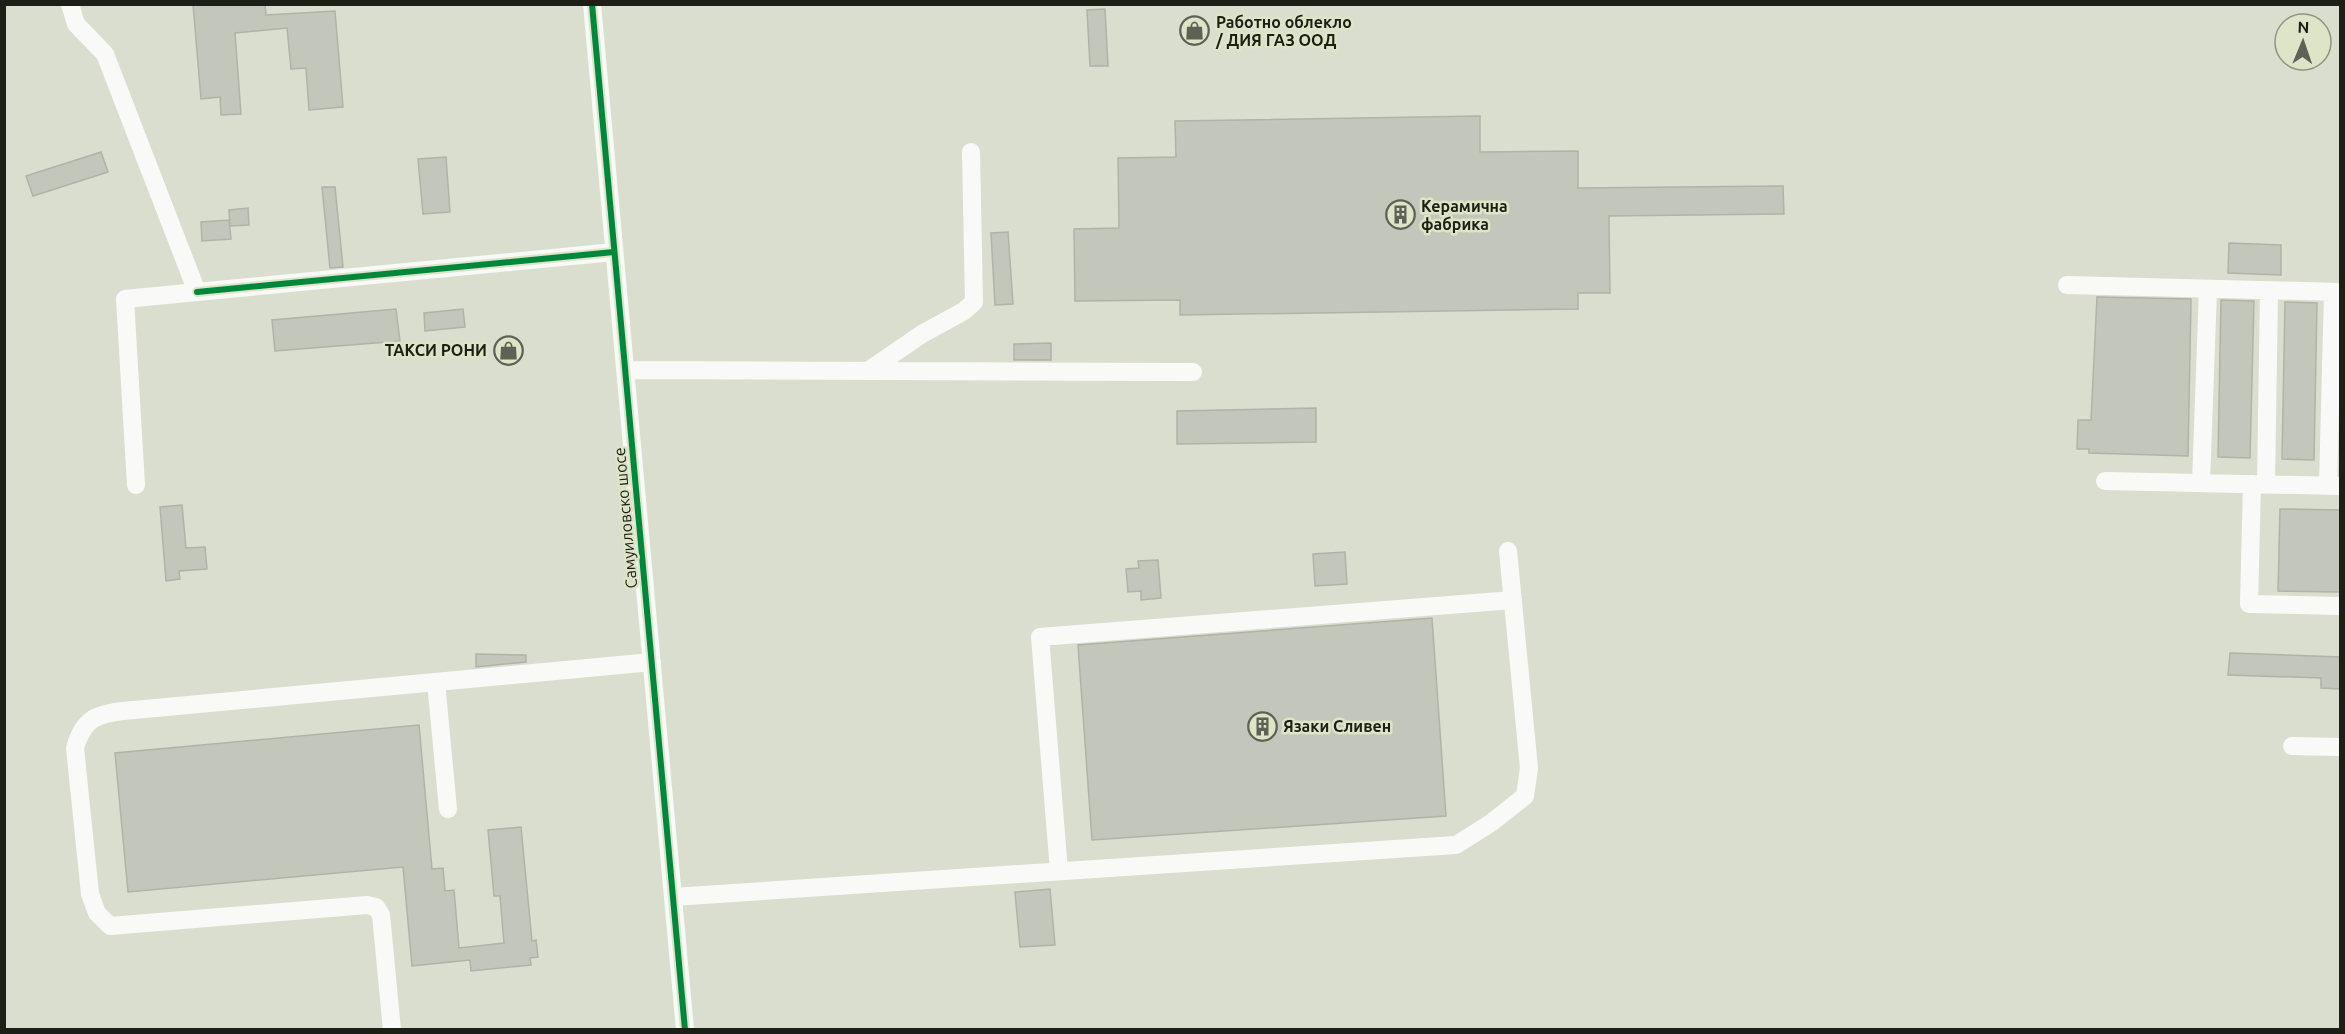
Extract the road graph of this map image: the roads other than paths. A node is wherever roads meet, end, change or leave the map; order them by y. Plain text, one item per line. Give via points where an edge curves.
1 (70, 4) edge
2 (592, 4) edge
3 (971, 152) dead end
4 (614, 252) junction
5 (2067, 285) dead end
6 (2208, 289) junction
7 (2270, 291) junction
8 (197, 292) junction
9 (2337, 292) edge
10 (625, 370) junction
11 (868, 371) junction
12 (1193, 372) dead end
13 (2105, 481) dead end
14 (2201, 483) junction
15 (2259, 484) junction
16 (136, 485) dead end
17 (2334, 485) edge
18 (1508, 551) dead end
19 (1513, 600) junction
20 (2340, 606) edge
21 (652, 662) junction
22 (436, 682) junction
23 (2292, 746) dead end
24 (2340, 747) edge
25 (447, 809) dead end
26 (1059, 871) junction
27 (673, 897) junction
28 (392, 1029) edge
29 (685, 1029) edge

1 - 8 street via 76,24 105,54
2 - 4 street, Самуиловско шосе
3 - 11 street via 974,302
4 - 8 street
4 - 10 street, Самуиловско шосе
5 - 6 street
6 - 7 street
6 - 14 street
7 - 9 street
7 - 15 street
8 - 16 street via 125,299
9 - 17 street
10 - 11 street
10 - 21 street, Самуиловско шосе
11 - 12 street
13 - 14 street
14 - 15 street
15 - 17 street
15 - 20 street via 2249,604
18 - 19 street
19 - 26 street via 1529,768 1525,796 1456,845
19 - 26 street via 1040,637
21 - 22 street
21 - 27 street, Самуиловско шосе
22 - 25 street
22 - 28 street via 104,713 80,731 75,748 90,894 97,913 110,926 376,907 381,915
23 - 24 street
26 - 27 street
27 - 29 street, Самуиловско шосе

